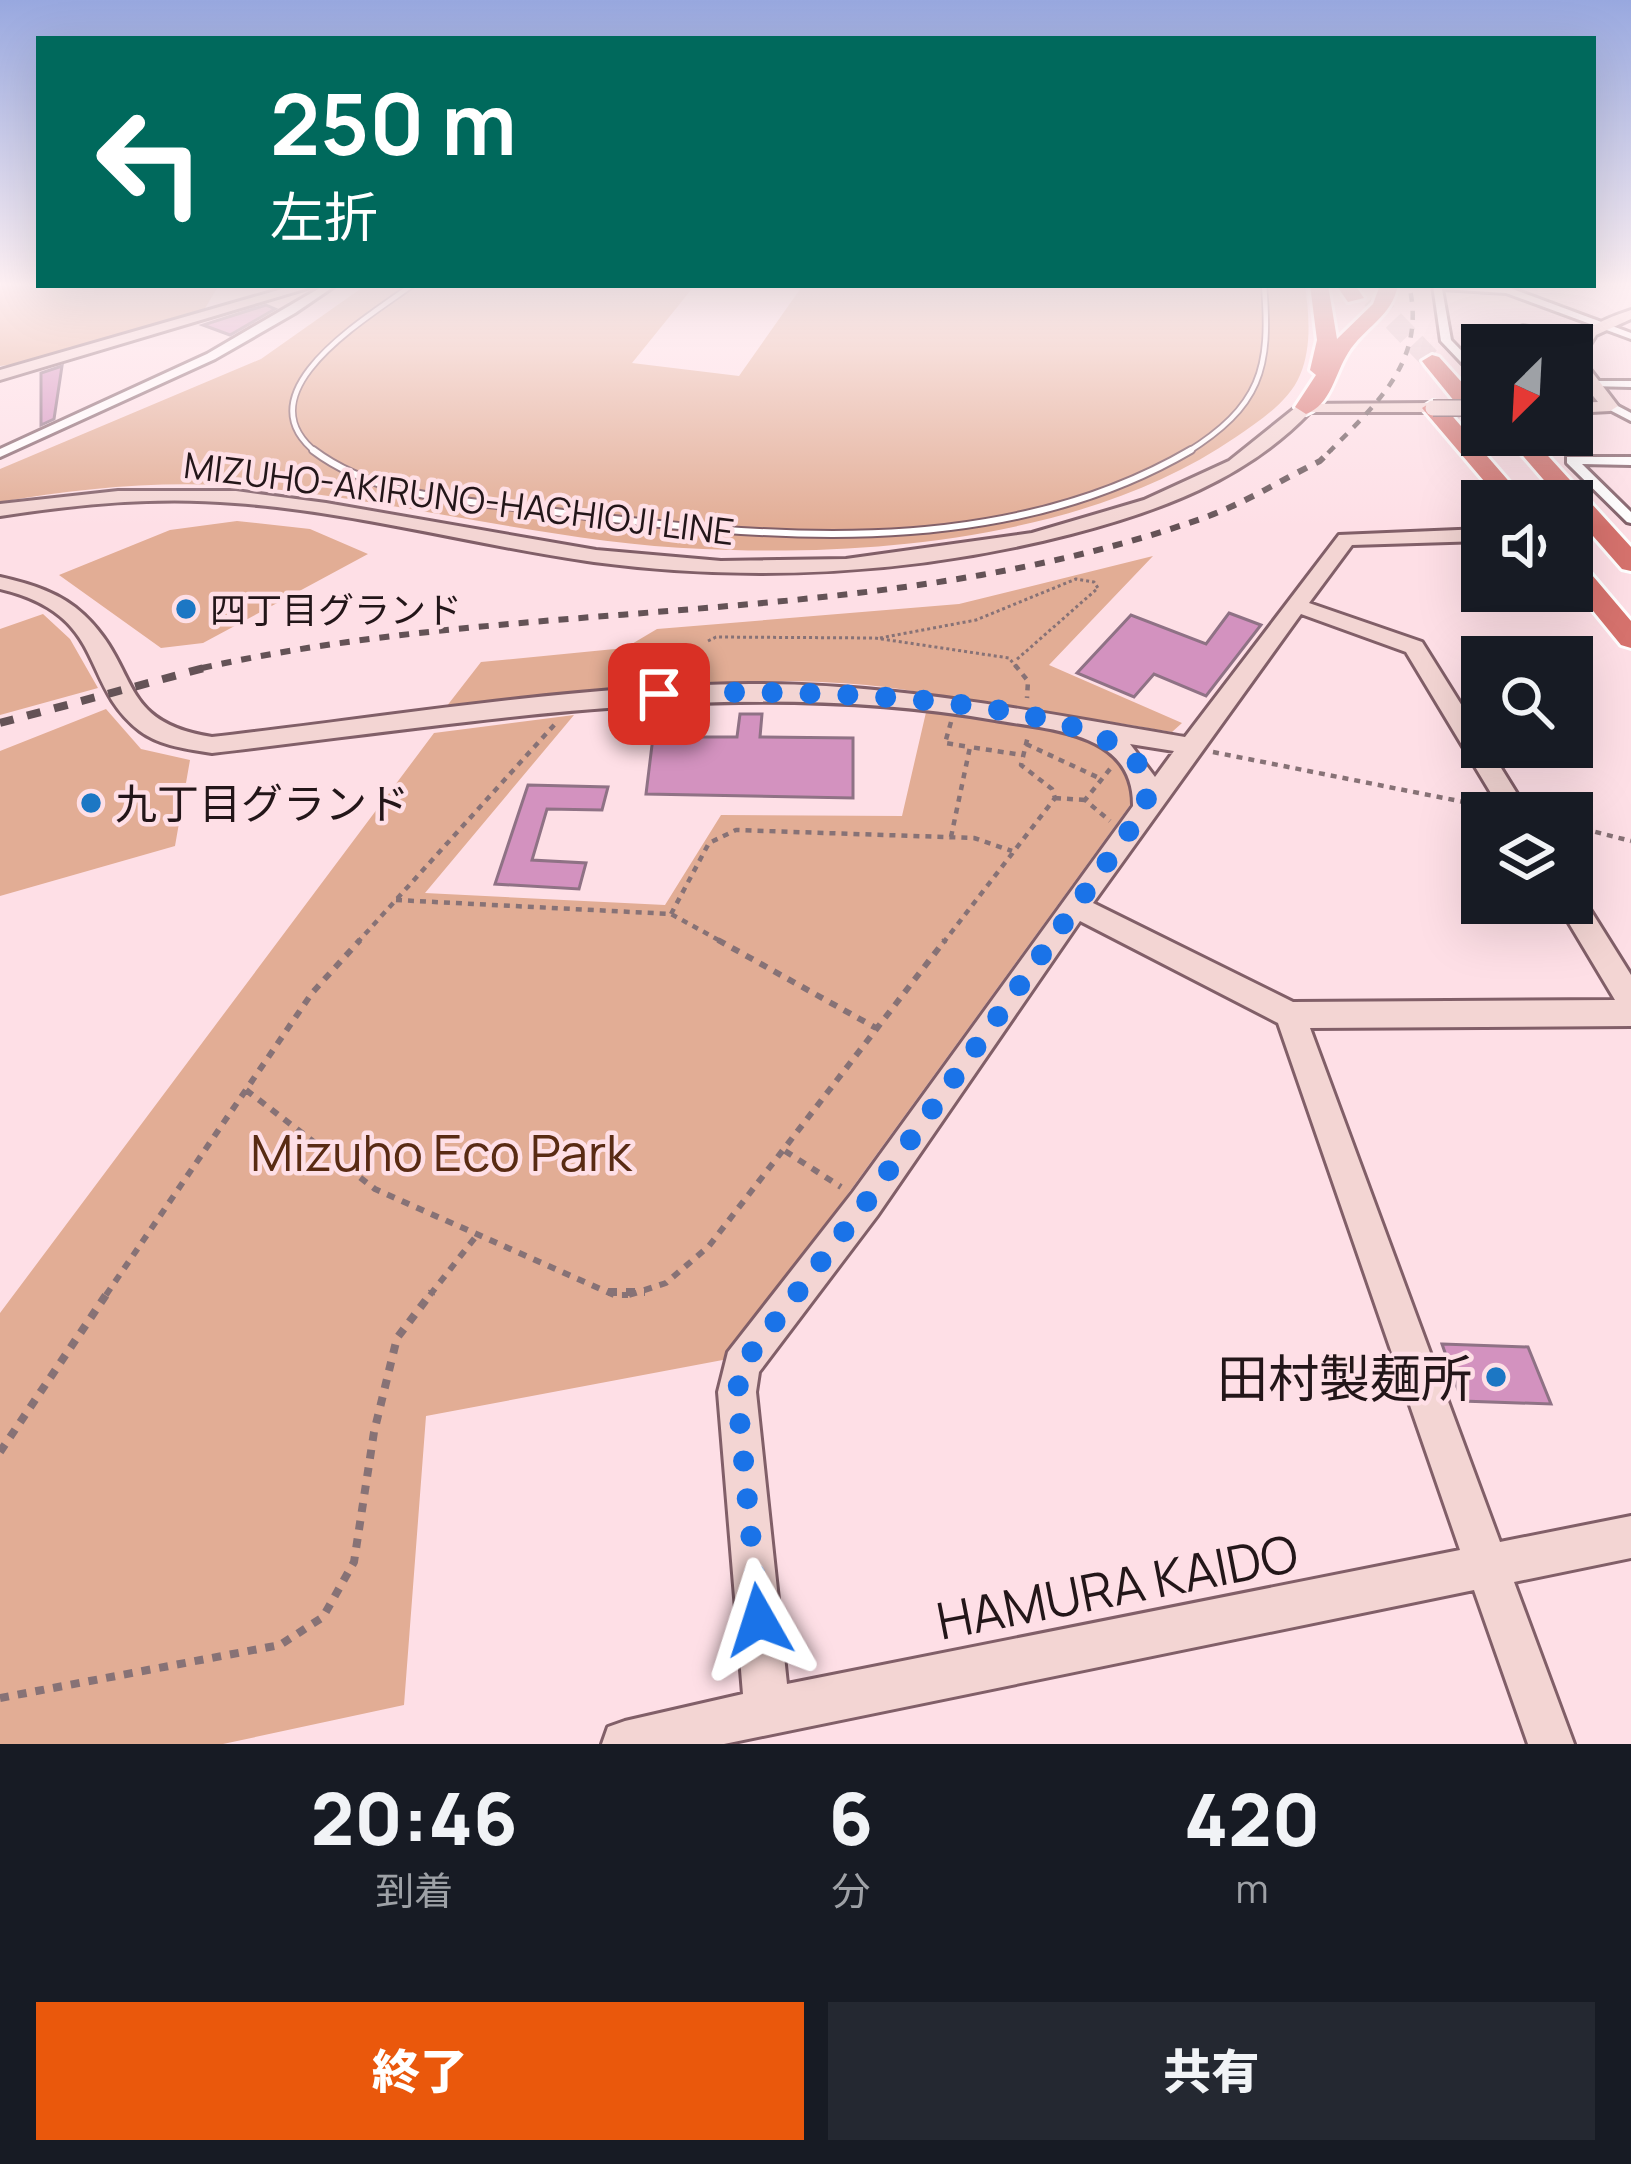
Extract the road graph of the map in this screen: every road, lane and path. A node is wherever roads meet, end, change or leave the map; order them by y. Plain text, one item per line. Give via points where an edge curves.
1 (37, 364) edge
2 (198, 364) edge
3 (313, 364) edge
4 (1265, 364) edge
5 (1319, 364) edge
6 (1334, 364) edge
7 (1431, 372) tunnel mouth
8 (0, 375) edge
9 (1593, 384) edge
10 (1631, 384) edge
11 (1593, 385) edge
12 (1610, 406) junction
13 (1306, 407) junction
14 (1593, 407) edge
15 (1459, 409) edge
16 (1631, 418) edge
17 (0, 453) edge
18 (1515, 456) edge
19 (1535, 456) edge
20 (1631, 460) edge
21 (1501, 480) edge
22 (1517, 480) edge
23 (1537, 480) edge
24 (0, 510) edge
25 (1631, 519) edge
26 (1461, 536) edge
27 (1593, 541) edge
28 (1631, 562) edge
29 (1593, 570) edge
30 (0, 583) edge
31 (1631, 583) edge
32 (1593, 593) edge
33 (1300, 607) junction
34 (1631, 614) edge
35 (875, 638) junction
36 (1631, 638) edge
37 (708, 641) dead end
38 (1016, 661) junction
39 (1026, 704) dead end
40 (953, 711) dead end
41 (562, 716) dead end
42 (1030, 724) dead end
43 (1087, 728) junction
44 (1026, 744) junction
45 (1191, 746) junction
46 (970, 747) junction
47 (1023, 755) junction
48 (1126, 763) dead end
49 (1099, 778) junction
50 (1502, 792) edge
51 (1055, 798) junction
52 (1085, 800) junction
53 (1461, 802) edge
54 (1146, 807) junction
55 (1116, 825) dead end
56 (1593, 831) edge
57 (952, 837) junction
58 (1631, 841) edge
59 (1012, 851) junction
60 (396, 900) junction
61 (1075, 906) junction
62 (671, 914) junction
63 (1584, 924) edge
64 (1631, 1000) edge
65 (1631, 1013) edge
66 (1290, 1015) junction
67 (876, 1028) junction
68 (246, 1090) junction
69 (783, 1149) junction
70 (865, 1204) junction
71 (477, 1235) junction
72 (0, 1453) edge
73 (1631, 1538) edge
74 (1487, 1566) junction
75 (0, 1698) edge
76 (767, 1711) junction
77 (625, 1744) edge
78 (1551, 1744) edge

1 - 8 street
2 - 17 street
3 - 4 lane via 301,378 294,422 333,464 418,493 663,527 804,535 925,529 1095,493 1174,460 1222,428 1252,395
5 - 13 highway
6 - 13 highway
7 - 15 highway
9 - 10 street
11 - 12 street
12 - 14 street
12 - 16 street
13 - 15 street
13 - 24 street, MIZUHO-AKIRUNO-HACHIOJI LINE via 1251,456 1131,512 974,551 825,566 595,556 233,497 134,495
15 - 21 highway
15 - 22 highway
18 - 23 highway
19 - 28 highway
20 - 25 street via 1570,460
26 - 33 street via 1346,539
27 - 31 highway
29 - 34 highway
30 - 43 street via 48,597 86,626 140,719 212,745 610,699 752,691 933,702
32 - 36 highway
33 - 45 street
33 - 50 street via 1414,647
35 - 37 path
35 - 38 path
35 - 38 path via 976,620 1076,579 1094,582 1098,588
38 - 39 path via 1028,681
40 - 46 path via 946,743
41 - 60 path
42 - 44 path
43 - 45 street
43 - 54 street via 1141,768
44 - 47 path
44 - 49 path
45 - 53 path
45 - 54 street
46 - 47 path
46 - 57 path
47 - 51 path via 1021,765
48 - 49 path
49 - 52 path
51 - 52 path
51 - 59 path
52 - 55 path
54 - 61 street
56 - 58 path
57 - 59 path
57 - 62 path via 736,830 710,843
59 - 67 path
60 - 62 path
60 - 68 path via 311,993
61 - 66 street
61 - 70 street
62 - 67 path
63 - 64 street
65 - 66 street
66 - 74 street
67 - 69 path
68 - 71 path via 375,1189
68 - 72 path
69 - 70 path
69 - 71 path via 709,1246 640,1298 614,1295
70 - 76 street via 742,1365 737,1393
71 - 75 path via 397,1338 354,1562 323,1617 280,1645
73 - 74 street, HAMURA KAIDO
74 - 76 street, HAMURA KAIDO
74 - 78 street
76 - 77 street, HAMURA KAIDO

